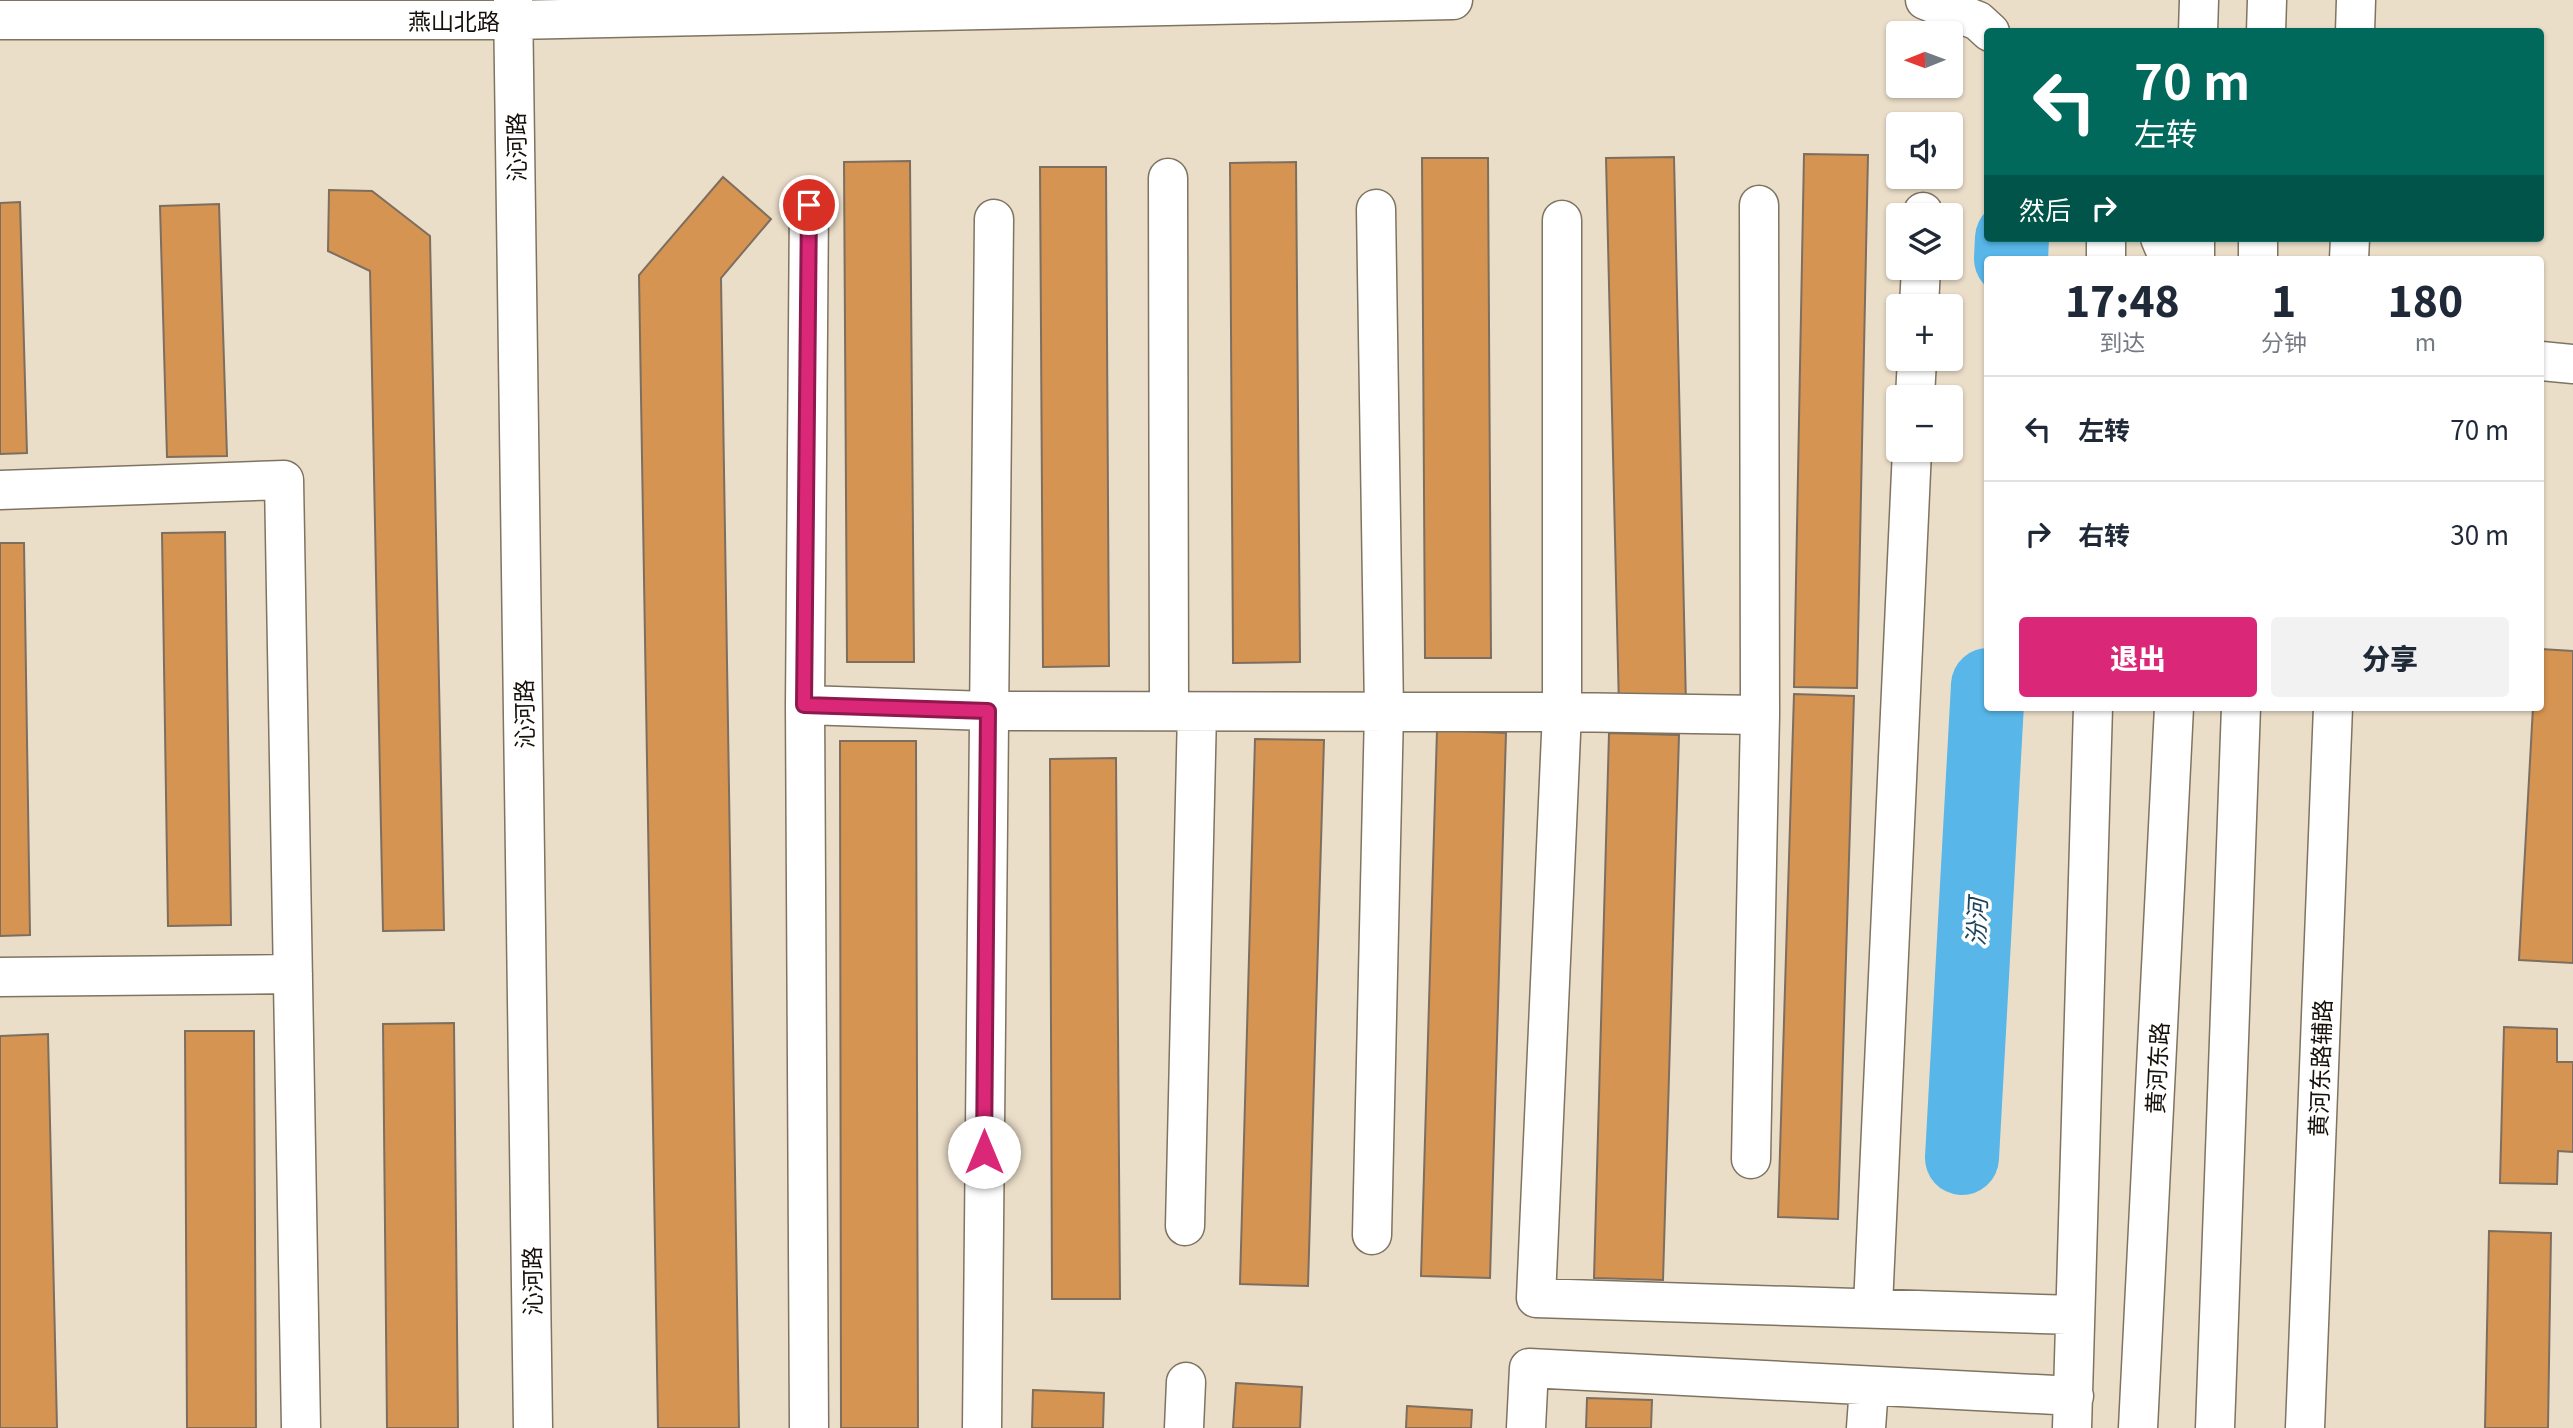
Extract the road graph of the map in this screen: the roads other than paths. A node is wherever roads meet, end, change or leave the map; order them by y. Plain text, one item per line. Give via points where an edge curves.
1 (1453, 0) edge
2 (1925, 0) edge
3 (2199, 0) edge
4 (2267, 0) edge
5 (2356, 0) edge
6 (514, 10) edge
7 (0, 20) edge
8 (1986, 28) edge
9 (2198, 28) edge
10 (2266, 28) edge
11 (2356, 28) edge
12 (1168, 178) dead end
13 (809, 205) dead end
14 (1759, 205) dead end
15 (1376, 209) dead end
16 (994, 219) dead end
17 (1562, 220) dead end
18 (2544, 361) edge
19 (2573, 364) edge
20 (1911, 462) edge
21 (0, 490) edge
22 (804, 705) junction
23 (988, 711) junction
24 (1183, 711) junction
25 (1384, 711) junction
26 (2092, 711) edge
27 (2174, 711) edge
28 (2241, 711) edge
29 (2333, 711) edge
30 (1562, 712) junction
31 (1759, 715) junction
32 (293, 974) junction
33 (0, 977) edge
34 (1751, 1159) dead end
35 (1185, 1226) dead end
36 (1372, 1235) dead end
37 (1874, 1306) junction
38 (2075, 1315) junction
39 (1186, 1381) dead end
40 (1869, 1387) junction
41 (2073, 1412) edge
42 (301, 1428) edge
43 (533, 1428) edge
44 (808, 1428) edge
45 (982, 1428) edge
46 (1184, 1428) edge
47 (1526, 1428) edge
48 (1866, 1428) edge
49 (2138, 1428) edge
50 (2215, 1428) edge
51 (2305, 1428) edge

1 - 6 street, 燕山北路
2 - 8 street
3 - 9 street
4 - 10 street
5 - 11 street
6 - 7 street, 燕山北路
6 - 43 street, 沁河路
12 - 24 street
13 - 22 street
14 - 31 street
15 - 25 street
16 - 23 street
17 - 30 street
18 - 19 street
20 - 37 street
21 - 32 street via 284,480
22 - 23 street
22 - 44 street
23 - 24 street
23 - 45 street
24 - 25 street
24 - 35 street
25 - 30 street
25 - 36 street
26 - 38 street
27 - 49 street, 黄河东路
28 - 50 street
29 - 51 street, 黄河东路辅路
30 - 31 street
30 - 37 street via 1536,1298
31 - 34 street
32 - 33 street
32 - 42 street
37 - 38 street
38 - 41 street
39 - 46 street
40 - 41 street
40 - 47 street via 1530,1368
40 - 48 street

